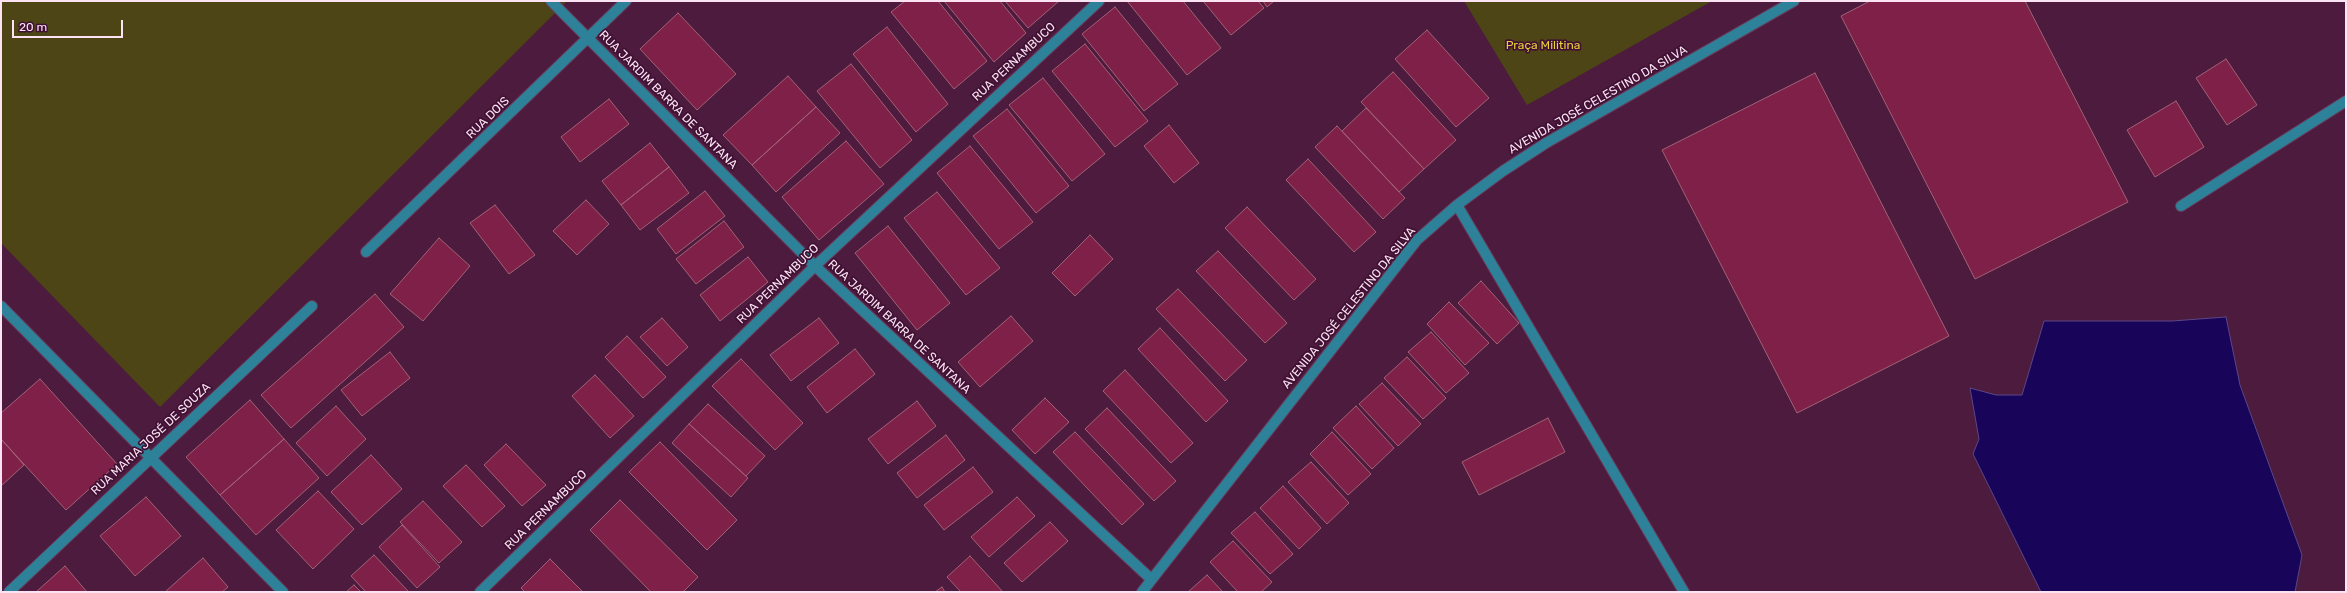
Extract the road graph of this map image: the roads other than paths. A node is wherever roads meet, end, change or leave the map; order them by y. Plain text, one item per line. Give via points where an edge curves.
1 (551, 1) edge
2 (626, 1) edge
3 (1099, 1) edge
4 (1794, 1) edge
5 (589, 39) junction
6 (2346, 102) edge
7 (1457, 205) junction
8 (2181, 206) dead end
9 (366, 252) dead end
10 (815, 266) junction
11 (1, 306) edge
12 (312, 306) dead end
13 (151, 458) junction
14 (1151, 579) junction
15 (9, 592) edge
16 (283, 592) edge
17 (480, 592) edge
18 (1142, 592) edge
19 (1684, 592) edge

1 - 5 street, RUA JARDIM BARRA DE SANTANA
2 - 5 street, RUA DOIS
3 - 10 street, RUA PERNAMBUCO
4 - 7 street, AVENIDA JOSÉ CELESTINO DA SILVA via 1546,143
5 - 9 street, RUA DOIS
5 - 10 street, RUA JARDIM BARRA DE SANTANA
6 - 8 street
7 - 14 street, AVENIDA JOSÉ CELESTINO DA SILVA via 1417,240
7 - 19 street
10 - 14 street, RUA JARDIM BARRA DE SANTANA
10 - 17 street, RUA PERNAMBUCO
11 - 13 street
12 - 13 street, RUA MARIA JOSÉ DE SOUZA
13 - 15 street, RUA MARIA JOSÉ DE SOUZA
13 - 16 street
14 - 18 street, AVENIDA JOSÉ CELESTINO DA SILVA

